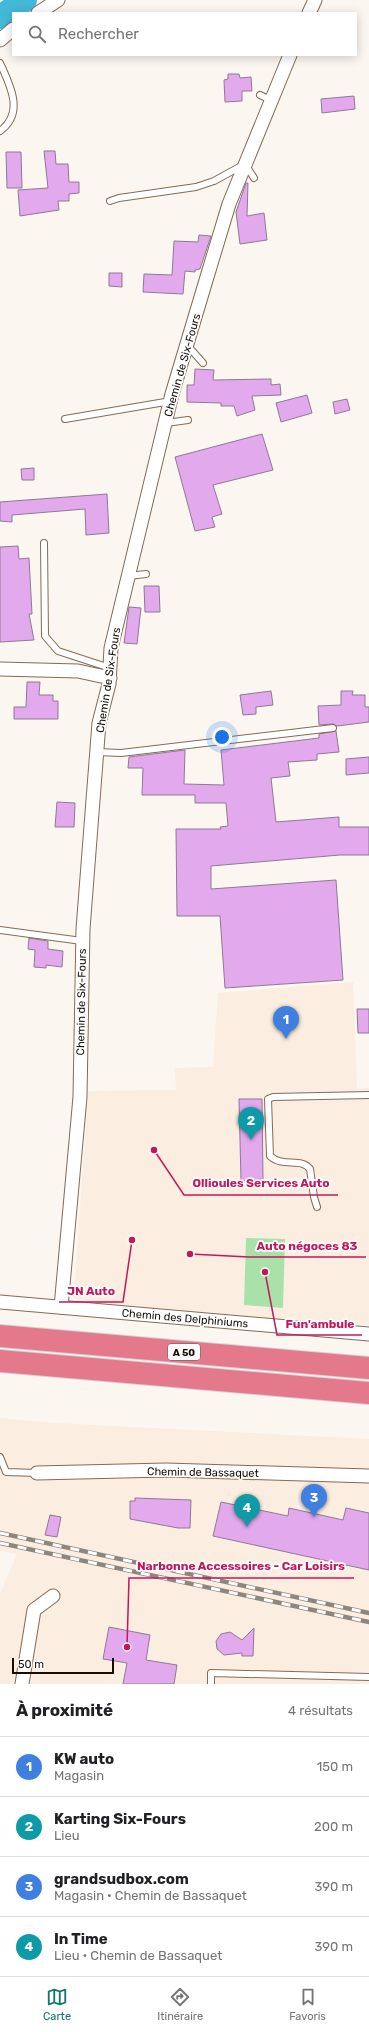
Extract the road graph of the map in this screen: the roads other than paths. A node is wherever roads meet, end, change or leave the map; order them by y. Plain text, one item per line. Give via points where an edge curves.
1 (58, 0) edge
2 (315, 0) edge
3 (40, 12) edge
4 (309, 12) edge
5 (12, 30) edge
6 (0, 40) edge
7 (289, 56) edge
8 (0, 63) edge
9 (0, 131) edge
10 (245, 164) junction
11 (254, 178) dead end
12 (110, 201) dead end
13 (187, 345) junction
14 (203, 363) dead end
15 (171, 402) junction
16 (65, 419) dead end
17 (188, 420) dead end
18 (166, 423) junction
19 (44, 543) dead end
20 (146, 574) dead end
21 (128, 576) junction
22 (0, 670) edge
23 (110, 673) junction
24 (333, 728) dead end
25 (97, 752) junction
26 (0, 930) edge
27 (82, 941) junction
28 (369, 1095) edge
29 (317, 1207) dead end
30 (0, 1302) edge
31 (61, 1307) junction
32 (369, 1334) edge
33 (0, 1336) edge
34 (0, 1361) edge
35 (369, 1368) edge
36 (369, 1393) edge
37 (0, 1457) edge
38 (37, 1474) joint
39 (369, 1476) edge
40 (52, 1596) dead end
41 (369, 1677) edge
42 (22, 1684) edge
43 (211, 1684) edge

1 - 3 street
2 - 4 street
5 - 6 street
7 - 10 street, Chemin de Six-Fours via 266,98
8 - 9 lane via 13,92 14,102 12,119
10 - 11 lane
10 - 12 lane via 214,181 196,187
10 - 13 street, Chemin de Six-Fours via 201,287
13 - 14 lane
13 - 15 street, Chemin de Six-Fours
15 - 16 lane
15 - 18 street, Chemin de Six-Fours
17 - 18 lane
18 - 21 street, Chemin de Six-Fours
19 - 23 lane via 45,636 58,651
20 - 21 lane
21 - 23 street, Chemin de Six-Fours via 111,648
22 - 23 street
23 - 25 street, Chemin de Six-Fours via 99,723
24 - 25 lane via 191,747 121,753
25 - 27 street, Chemin de Six-Fours
26 - 27 lane
27 - 31 street, Chemin de Six-Fours via 80,1097
28 - 29 lane via 268,1099 270,1156 275,1161 307,1165
30 - 31 street, Chemin des Delphiniums
31 - 32 street, Chemin des Delphiniums
33 - 35 highway, A 50
34 - 36 highway, A 50
37 - 38 lane via 6,1472
38 - 39 street, Chemin de Bassaquet via 166,1470
40 - 42 street via 34,1610
41 - 43 lane via 211,1673

